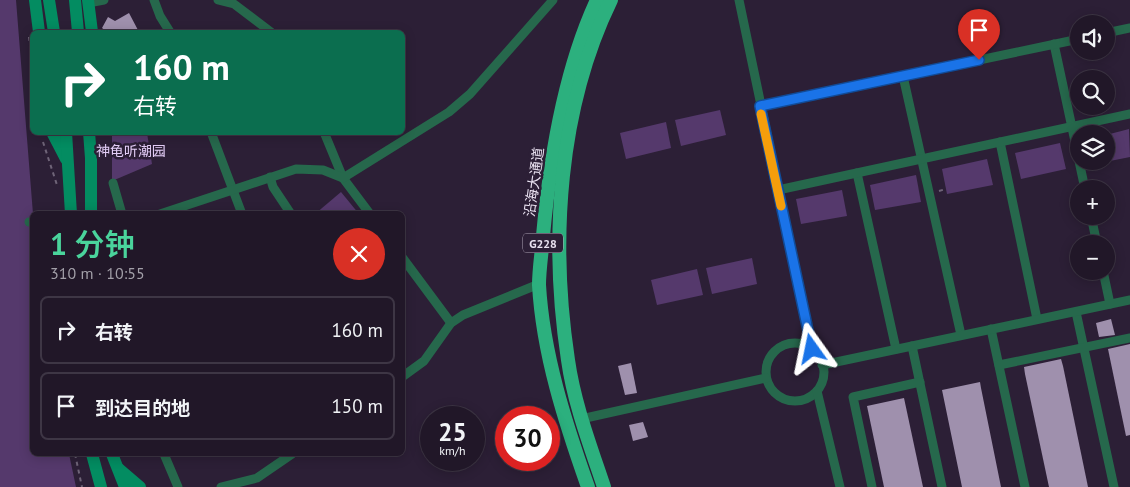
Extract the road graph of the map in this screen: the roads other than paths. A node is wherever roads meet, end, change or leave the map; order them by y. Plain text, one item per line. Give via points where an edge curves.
1 (35, 0) edge
2 (49, 0) edge
3 (75, 0) edge
4 (104, 0) edge
5 (154, 0) edge
6 (218, 0) edge
7 (553, 0) edge
8 (597, 0) edge
9 (611, 0) edge
10 (739, 0) edge
11 (88, 2) edge
12 (1130, 28) edge
13 (39, 30) edge
14 (54, 30) edge
15 (78, 30) edge
16 (92, 30) edge
17 (169, 30) edge
18 (268, 30) edge
19 (1115, 31) edge
20 (1070, 41) edge
21 (1054, 44) junction
22 (903, 76) junction
23 (760, 106) junction
24 (1130, 114) edge
25 (1072, 125) edge
26 (1077, 125) edge
27 (1070, 126) edge
28 (66, 135) edge
29 (89, 135) edge
30 (95, 135) edge
31 (212, 135) edge
32 (325, 135) edge
33 (47, 136) edge
34 (1000, 142) junction
35 (91, 158) junction
36 (922, 159) junction
37 (68, 162) junction
38 (857, 173) junction
39 (270, 176) junction
40 (344, 178) junction
41 (113, 184) dead end
42 (231, 189) junction
43 (778, 190) junction
44 (71, 211) edge
45 (91, 211) edge
46 (121, 211) edge
47 (169, 211) edge
48 (241, 211) edge
49 (289, 211) edge
50 (368, 211) edge
51 (544, 222) junction
52 (559, 223) junction
53 (405, 261) edge
54 (1104, 280) edge
55 (539, 284) junction
56 (1130, 300) edge
57 (1110, 304) junction
58 (1076, 312) junction
59 (1037, 319) junction
60 (451, 323) junction
61 (991, 329) junction
62 (961, 335) junction
63 (1130, 338) edge
64 (912, 346) junction
65 (1084, 348) junction
66 (812, 349) junction
67 (896, 349) junction
68 (822, 364) junction
69 (999, 365) junction
70 (406, 374) edge
71 (766, 378) junction
72 (920, 382) junction
73 (817, 391) junction
74 (581, 419) junction
75 (565, 423) junction
76 (93, 456) edge
77 (113, 456) edge
78 (165, 456) edge
79 (289, 456) edge
80 (116, 467) junction
81 (101, 487) edge
82 (125, 487) edge
83 (140, 487) edge
84 (178, 487) edge
85 (221, 487) edge
86 (588, 487) edge
87 (604, 487) edge
88 (840, 487) edge
89 (872, 487) edge
90 (942, 487) edge
91 (1025, 487) edge
92 (1114, 487) edge

1 - 13 main road
2 - 14 main road
3 - 15 main road
4 - 11 street
5 - 17 street
6 - 18 street via 234,4
7 - 40 street via 470,94 449,112
8 - 51 highway, 沿海大通道 / G228 via 578,51 561,114
9 - 52 highway, 沿海大通道 / G228 via 589,55 572,120 560,191
10 - 23 street
11 - 16 main road
12 - 19 street
20 - 21 street
21 - 22 street
21 - 25 street
22 - 23 street
22 - 36 street
23 - 43 street
24 - 26 street
27 - 34 street
28 - 37 main road
29 - 35 main road
30 - 35 main road
31 - 42 street
32 - 40 street
33 - 37 main road
34 - 36 street
34 - 59 street
35 - 45 main road
36 - 38 street
36 - 62 street
37 - 44 main road
38 - 43 street
38 - 67 street
39 - 40 street via 296,169 323,170
39 - 42 street
39 - 49 street via 273,187
40 - 50 street
41 - 46 street
42 - 47 street
42 - 48 street
43 - 66 street
51 - 52 highway
51 - 55 highway, 沿海大通道 / G228
52 - 74 highway, 沿海大通道 / G228 via 558,256 568,360
53 - 60 street
54 - 57 street
55 - 60 street
55 - 75 highway, 沿海大通道 / G228 via 548,353
56 - 57 street
57 - 58 street
58 - 59 street
58 - 65 street
59 - 61 street
60 - 70 street via 424,361
61 - 62 street
61 - 69 street
62 - 64 street
63 - 65 street
64 - 67 street
64 - 72 street
65 - 69 street
65 - 92 street
66 - 68 street
66 - 71 street via 793,344 775,351 769,359
67 - 68 street
68 - 73 street via 822,383
69 - 91 street
71 - 73 street via 783,399 801,400
71 - 74 street
72 - 89 street via 853,397
72 - 90 street
73 - 88 street
74 - 75 highway
74 - 87 highway, 沿海大通道 / G228
75 - 86 highway, 沿海大通道 / G228
76 - 81 main road
77 - 80 main road
78 - 84 street
79 - 85 street via 257,478
80 - 82 main road
80 - 83 main road

